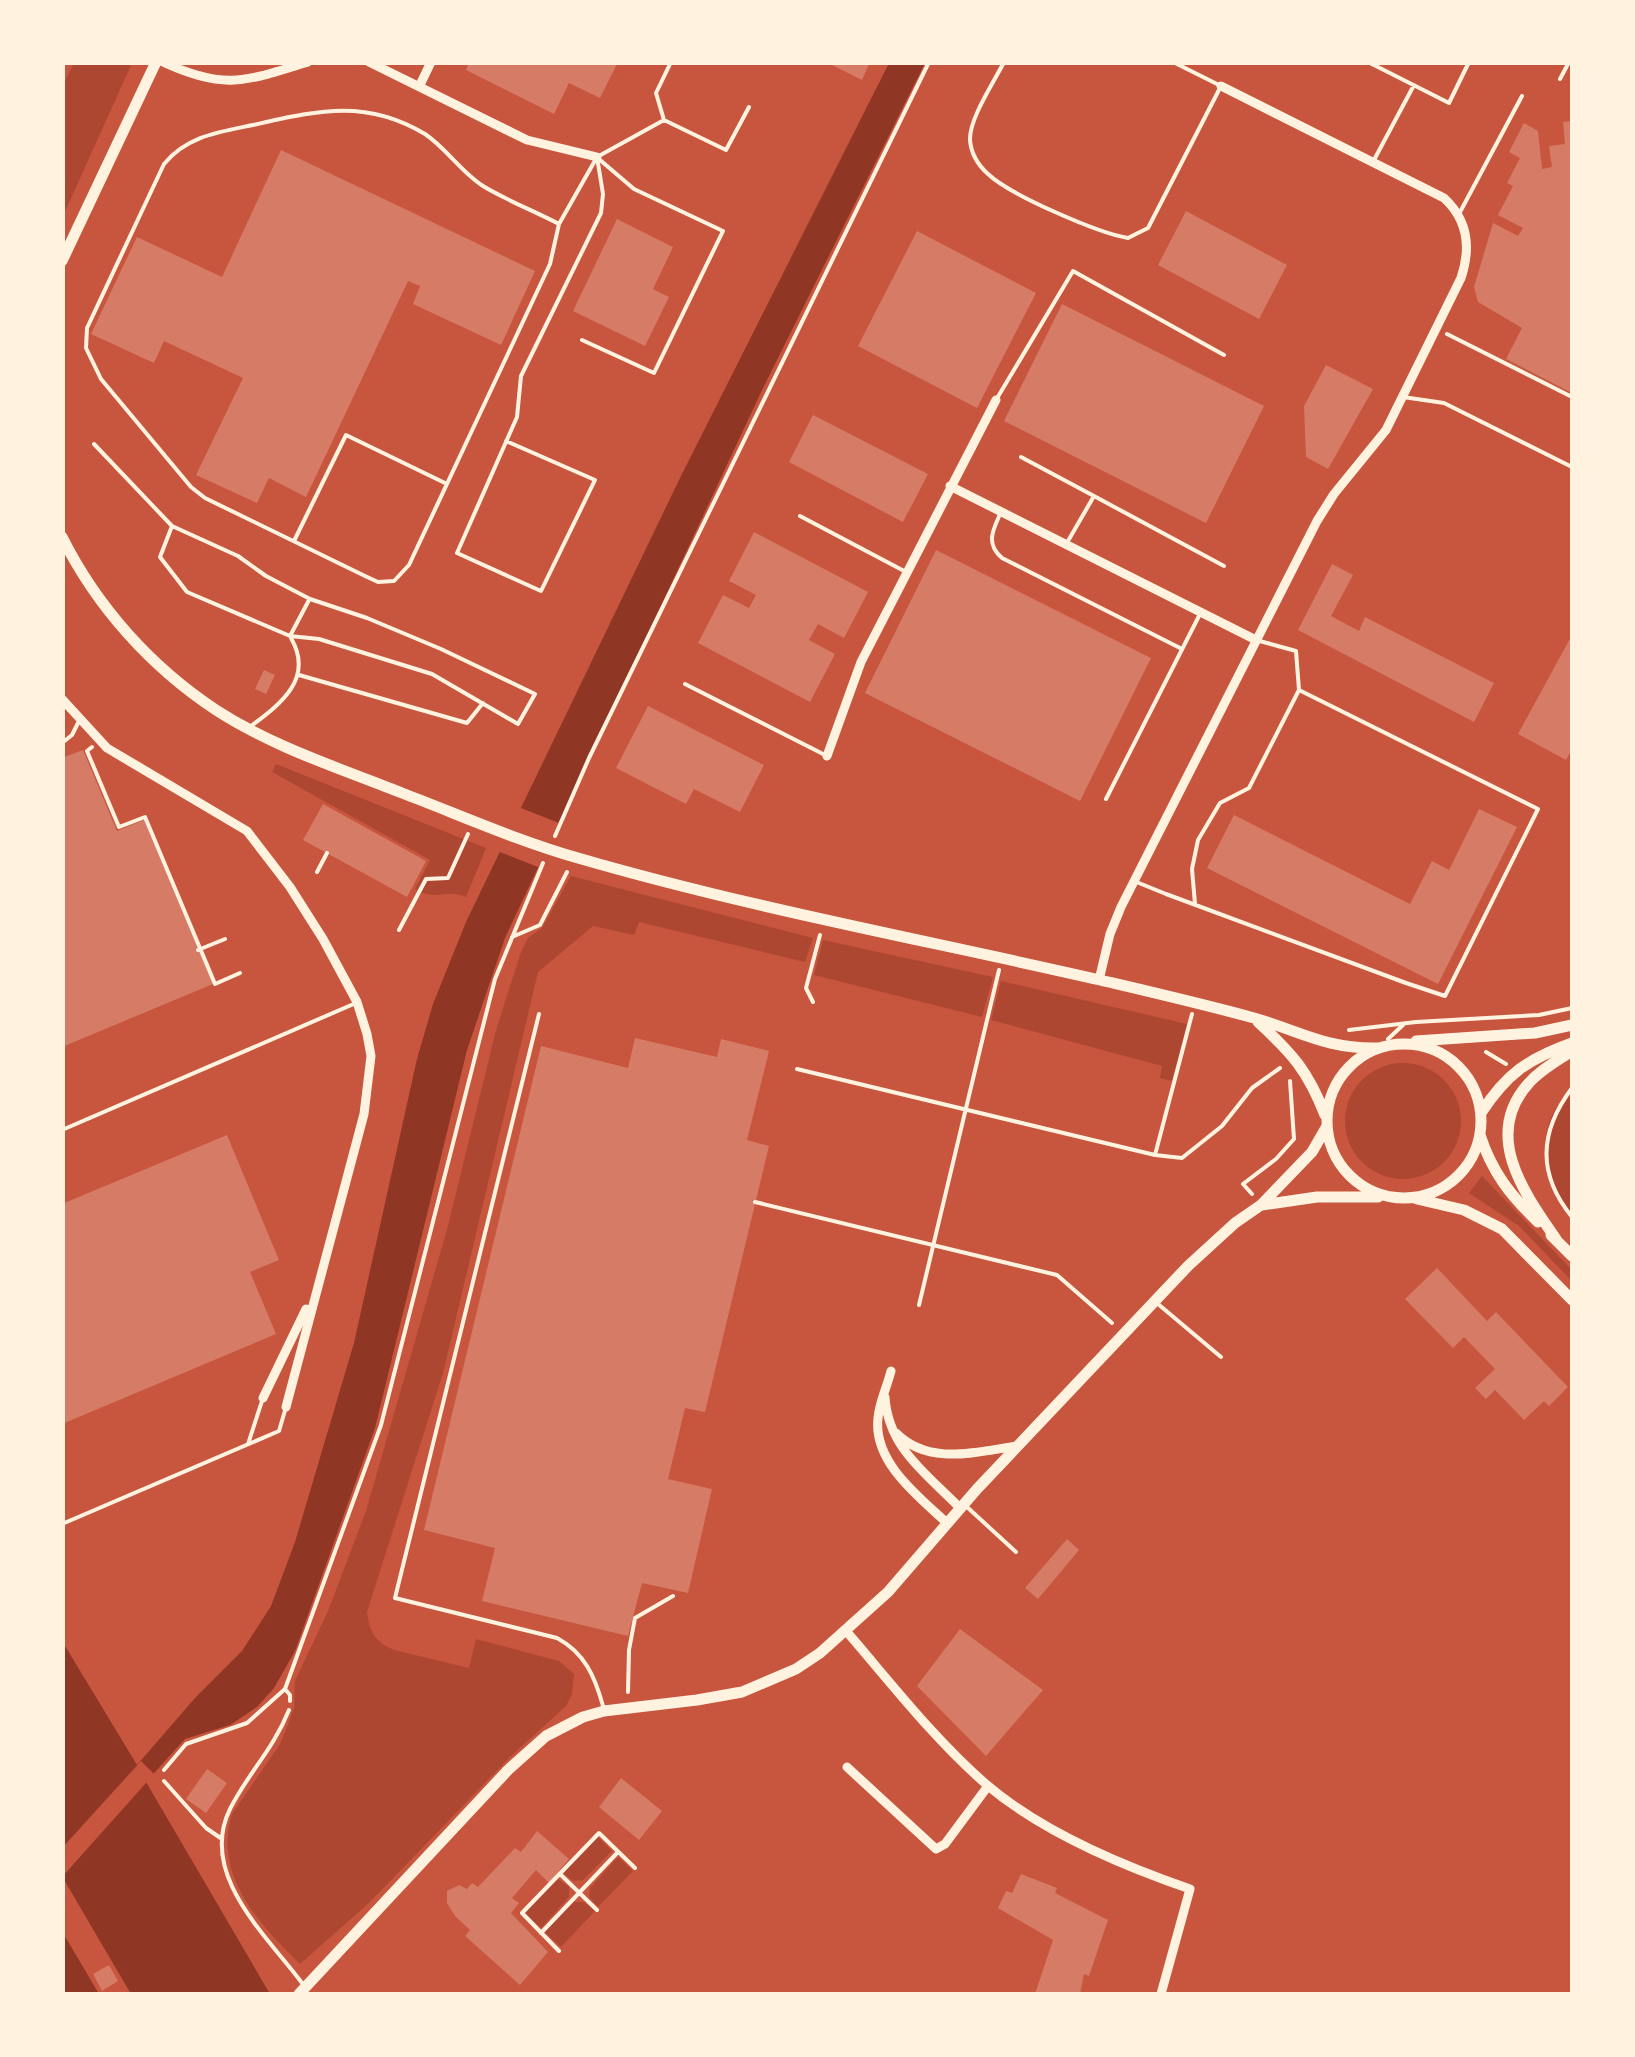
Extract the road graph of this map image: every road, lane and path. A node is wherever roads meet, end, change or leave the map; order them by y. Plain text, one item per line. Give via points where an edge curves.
1 (160, 62) edge
2 (308, 62) edge
3 (369, 62) edge
4 (431, 62) edge
5 (671, 62) edge
6 (929, 62) edge
7 (1004, 62) edge
8 (1172, 62) edge
9 (1368, 62) edge
10 (1469, 62) edge
11 (1568, 62) edge
12 (1560, 79) dead end
13 (420, 85) junction
14 (1414, 85) junction
15 (1221, 86) junction
16 (1522, 96) dead end
17 (749, 106) dead end
18 (664, 120) junction
19 (596, 156) junction
20 (1374, 161) junction
21 (1459, 214) junction
22 (559, 224) junction
23 (62, 261) edge
24 (1436, 328) junction
25 (582, 340) dead end
26 (1224, 355) dead end
27 (1402, 396) junction
28 (1572, 397) edge
29 (996, 400) joint
30 (506, 440) junction
31 (94, 444) dead end
32 (1021, 457) dead end
33 (1572, 467) edge
34 (446, 484) junction
35 (950, 486) junction
36 (1094, 496) junction
37 (1001, 512) junction
38 (800, 516) dead end
39 (172, 526) junction
40 (62, 537) edge
41 (294, 541) junction
42 (1066, 546) junction
43 (1224, 566) dead end
44 (906, 572) junction
45 (310, 599) junction
46 (1201, 612) junction
47 (290, 636) junction
48 (1256, 640) junction
49 (1182, 650) junction
50 (299, 675) junction
51 (686, 684) dead end
52 (1299, 690) junction
53 (62, 699) edge
54 (483, 703) junction
55 (80, 719) junction
56 (248, 729) junction
57 (99, 741) junction
58 (62, 743) edge
59 (827, 756) joint
60 (1106, 800) dead end
61 (474, 821) junction
62 (328, 853) dead end
63 (574, 857) junction
64 (317, 872) dead end
65 (418, 876) dead end
66 (426, 879) junction
67 (1134, 882) junction
68 (1195, 904) junction
69 (398, 930) dead end
70 (512, 937) junction
71 (226, 939) dead end
72 (816, 948) dead end
73 (199, 950) junction
74 (1002, 959) junction
75 (240, 974) dead end
76 (1099, 980) junction
77 (357, 1002) junction
78 (813, 1002) dead end
79 (1194, 1003) junction
80 (1572, 1008) edge
81 (539, 1014) dead end
82 (1482, 1017) junction
83 (1253, 1018) junction
84 (1403, 1025) junction
85 (1572, 1025) edge
86 (1348, 1030) dead end
87 (1484, 1038) junction
88 (1402, 1043) junction
89 (1572, 1043) edge
90 (1377, 1048) junction
91 (1572, 1051) edge
92 (1290, 1058) junction
93 (797, 1069) dead end
94 (1513, 1072) junction
95 (1572, 1088) edge
96 (964, 1109) junction
97 (1481, 1113) junction
98 (1326, 1122) junction
99 (62, 1130) edge
100 (1480, 1136) junction
101 (1156, 1155) junction
102 (1243, 1184) dead end
103 (1398, 1198) junction
104 (1414, 1198) junction
105 (756, 1202) dead end
106 (1262, 1205) junction
107 (1572, 1217) edge
108 (1556, 1240) junction
109 (931, 1244) junction
110 (1572, 1256) edge
111 (314, 1294) junction
112 (1154, 1300) junction
113 (1572, 1300) edge
114 (918, 1306) dead end
115 (1123, 1333) junction
116 (1221, 1357) dead end
117 (891, 1371) dead end
118 (885, 1394) junction
119 (262, 1398) joint
120 (286, 1408) joint
121 (890, 1428) junction
122 (248, 1444) junction
123 (1017, 1446) junction
124 (962, 1506) junction
125 (947, 1523) junction
126 (62, 1524) edge
127 (1016, 1552) dead end
128 (673, 1596) dead end
129 (847, 1632) junction
130 (285, 1689) junction
131 (628, 1707) junction
132 (290, 1710) joint
133 (604, 1711) junction
134 (848, 1767) dead end
135 (163, 1772) dead end
136 (164, 1781) dead end
137 (988, 1786) junction
138 (222, 1838) junction
139 (618, 1852) junction
140 (635, 1868) dead end
141 (560, 1874) junction
142 (578, 1892) junction
143 (597, 1910) dead end
144 (541, 1933) junction
145 (558, 1951) dead end
146 (305, 1992) edge
147 (1161, 1994) edge

1 - 2 street via 238,82
1 - 23 main road
3 - 13 street
4 - 13 street
5 - 18 lane via 656,93
6 - 70 path via 597,740
7 - 15 lane via 970,133 974,156 991,177 1128,238 1148,228
8 - 15 lane
9 - 14 lane
10 - 14 lane via 1449,103
11 - 12 lane
13 - 19 street via 527,140
14 - 20 lane
15 - 20 street
16 - 21 lane
17 - 18 lane via 726,150
18 - 19 lane
19 - 22 lane
19 - 25 lane via 634,189 723,232 654,373
19 - 30 lane via 601,214 521,376 517,417
20 - 21 street via 1434,192
21 - 24 street via 1467,242 1464,267
22 - 34 lane via 550,264
22 - 41 lane via 480,184 426,135 362,110 318,111 211,134 173,152 87,328 86,348 101,379 191,487
24 - 27 street
24 - 28 path
26 - 29 lane via 1074,271
27 - 33 lane via 1444,404
27 - 48 street via 1378,442 1317,521
29 - 35 street
30 - 30 lane via 457,553 541,592 595,480
31 - 39 lane
32 - 36 lane
34 - 41 lane via 410,565 394,581 378,582
34 - 41 lane via 346,435
35 - 37 street
35 - 44 street
36 - 42 lane
36 - 43 lane
37 - 42 street
37 - 49 lane via 991,535 1002,558
38 - 44 lane
39 - 45 lane
39 - 47 lane via 160,556 187,592
40 - 56 main road via 101,602 144,650 190,692
42 - 46 street
44 - 59 street via 861,662
45 - 47 lane
45 - 54 lane via 397,630 534,694 518,724
46 - 48 street
46 - 49 lane
47 - 50 lane
47 - 54 lane via 432,674
48 - 52 lane via 1296,651
48 - 67 street
49 - 60 lane
50 - 54 lane via 467,723
50 - 56 lane via 289,694
51 - 59 lane
52 - 68 lane via 1249,788 1220,803 1198,840
52 - 68 lane via 1538,809 1445,996
53 - 55 street
55 - 57 street
55 - 58 lane
56 - 61 main road
57 - 73 path via 88,751 119,827 145,817
57 - 77 street via 247,832 298,900
61 - 63 main road
61 - 66 path via 448,878
62 - 64 path
63 - 70 path via 540,925
63 - 74 main road
65 - 66 path
66 - 69 path
67 - 68 lane
67 - 76 street via 1110,934
70 - 130 path via 495,979 382,1426
71 - 73 path
72 - 78 path via 806,988
73 - 75 path via 215,984
74 - 76 main road
74 - 96 path
76 - 79 main road
77 - 99 lane
77 - 111 street via 370,1080
79 - 83 main road
79 - 101 path
80 - 82 path
81 - 133 lane via 395,1598 568,1644 586,1662
82 - 84 path
82 - 87 path
83 - 90 main road via 1335,1047
83 - 92 main road
84 - 86 path
84 - 90 path
85 - 87 main road
87 - 88 main road
87 - 94 path via 1486,1054
88 - 90 main road
88 - 97 main road via 1425,1046 1463,1071
89 - 94 main road
90 - 98 main road via 1341,1076
91 - 108 main road via 1527,1085 1509,1126 1519,1186
92 - 98 main road via 1305,1070
92 - 101 path via 1182,1158
92 - 102 path via 1294,1140
93 - 96 path
94 - 97 main road
95 - 107 lane via 1553,1121 1546,1154 1550,1182
96 - 101 path
96 - 109 path
97 - 100 main road
98 - 103 main road via 1342,1167 1376,1193
98 - 106 main road via 1312,1152
100 - 104 main road via 1456,1177
100 - 108 main road via 1502,1185
103 - 104 main road
103 - 106 main road
104 - 113 main road via 1464,1210 1502,1229
105 - 109 path
106 - 112 main road via 1212,1242
108 - 110 main road
109 - 114 path
109 - 115 path via 1057,1276
111 - 119 street
111 - 120 street
112 - 115 main road
112 - 116 lane
115 - 123 main road
117 - 118 street
118 - 121 street
118 - 125 street via 877,1419 881,1445 914,1493
119 - 122 lane
120 - 122 lane via 278,1431
121 - 123 street via 908,1444 938,1454
121 - 124 street via 902,1450
122 - 126 lane
123 - 124 main road
124 - 125 main road
124 - 127 lane
125 - 129 main road
128 - 131 path via 635,1618
129 - 131 main road via 767,1684
129 - 137 street
130 - 132 path
130 - 135 path via 247,1724 186,1744
131 - 133 main road
132 - 138 lane via 230,1809
133 - 146 main road via 566,1725 525,1753
134 - 137 street via 936,1848
136 - 138 lane
137 - 147 street via 1062,1834 1190,1889
138 - 146 lane via 225,1873 237,1897
139 - 140 path
139 - 141 path via 599,1832
139 - 142 path
141 - 142 path
141 - 144 path via 522,1914
142 - 143 path
142 - 144 path
144 - 145 path

